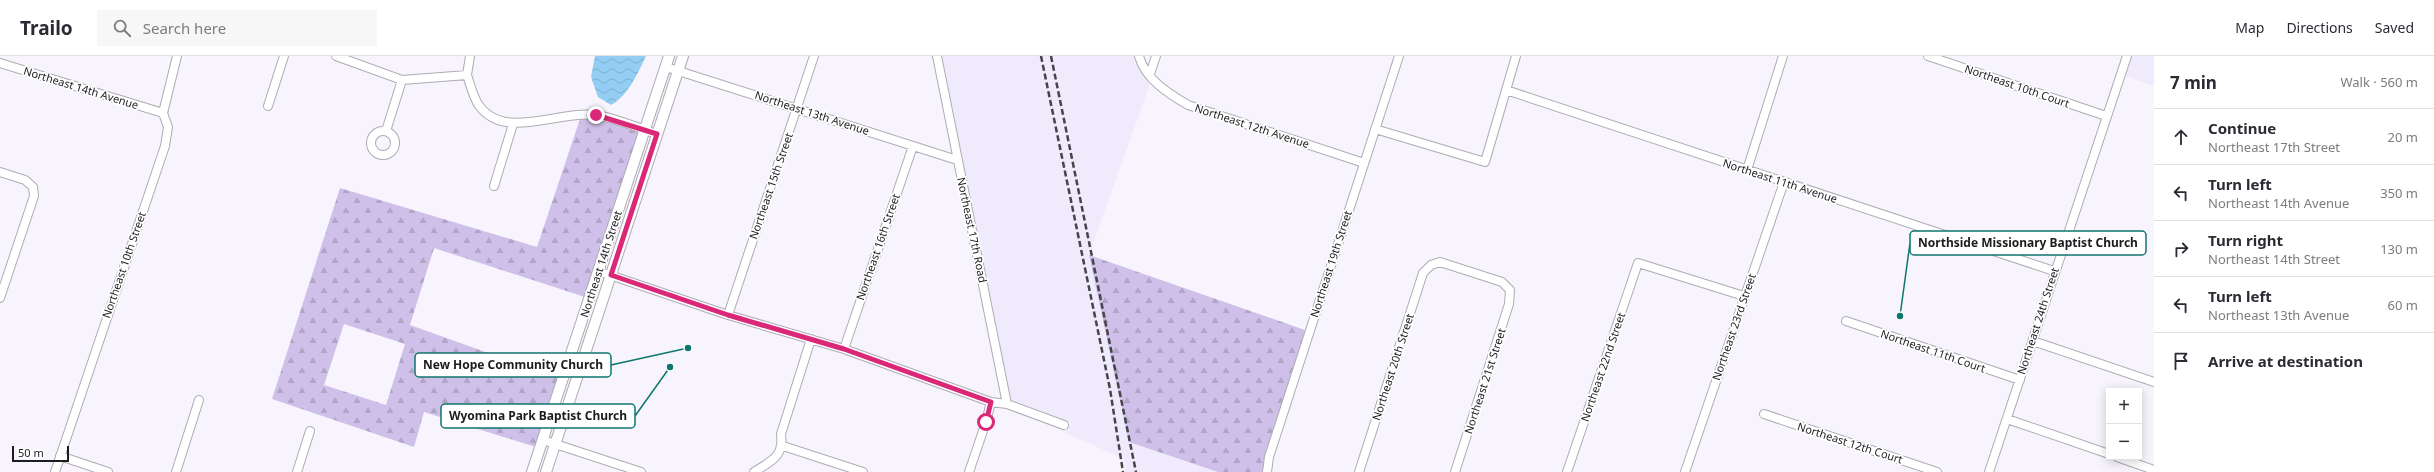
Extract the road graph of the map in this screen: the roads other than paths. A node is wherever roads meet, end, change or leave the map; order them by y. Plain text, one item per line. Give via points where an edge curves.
1 (177, 56) edge
2 (284, 56) edge
3 (336, 56) edge
4 (470, 56) edge
5 (669, 56) edge
6 (683, 56) edge
7 (814, 56) edge
8 (937, 56) edge
9 (1140, 56) edge
10 (1156, 56) edge
11 (1399, 56) edge
12 (1516, 56) edge
13 (1783, 56) edge
14 (1928, 56) edge
15 (2127, 56) edge
16 (0, 63) edge
17 (666, 66) junction
18 (679, 71) junction
19 (1150, 74) junction
20 (467, 75) junction
21 (402, 80) junction
22 (1506, 90) junction
23 (268, 106) dead end
24 (798, 108) junction
25 (163, 113) junction
26 (2106, 116) junction
27 (513, 124) junction
28 (1375, 129) junction
29 (645, 130) junction
30 (386, 131) dead end
31 (657, 134) junction
32 (913, 146) junction
33 (958, 160) junction
34 (1364, 163) junction
35 (1747, 170) junction
36 (0, 172) edge
37 (1784, 182) junction
38 (494, 186) dead end
39 (598, 271) junction
40 (2054, 271) junction
41 (611, 275) junction
42 (1510, 290) joint
43 (1744, 296) junction
44 (0, 298) edge
45 (728, 315) junction
46 (1846, 321) dead end
47 (811, 340) junction
48 (2033, 341) junction
49 (844, 349) junction
50 (2020, 380) junction
51 (2154, 382) edge
52 (199, 400) dead end
53 (991, 402) junction
54 (1008, 404) junction
55 (1764, 414) dead end
56 (2007, 419) junction
57 (1064, 425) dead end
58 (310, 431) dead end
59 (543, 440) junction
60 (555, 444) junction
61 (783, 446) junction
62 (2106, 453) edge
63 (60, 456) junction
64 (2126, 460) edge
65 (2154, 470) edge
66 (55, 472) edge
67 (108, 472) edge
68 (176, 472) edge
69 (297, 472) edge
70 (532, 472) edge
71 (546, 472) edge
72 (641, 472) edge
73 (754, 472) edge
74 (863, 472) edge
75 (969, 472) edge
76 (1266, 472) edge
77 (1359, 472) edge
78 (1456, 472) edge
79 (1567, 472) edge
80 (1685, 472) edge
81 (1936, 472) edge
82 (1989, 472) edge

1 - 25 street, Northeast 10th Street
2 - 23 street
3 - 21 street
4 - 20 street
5 - 17 main road, Northeast 14th Street
6 - 18 main road, Northeast 14th Street
7 - 24 street, Northeast 15th Street
8 - 33 street, Northeast 17th Road
9 - 19 street
10 - 19 street
11 - 28 street, Northeast 19th Street
12 - 22 street
13 - 35 street
14 - 26 street, Northeast 10th Court
15 - 26 street, Northeast 24th Street
16 - 25 street, Northeast 14th Avenue
17 - 18 street, Northeast 13th Avenue
17 - 29 main road, Northeast 14th Street
18 - 24 street, Northeast 13th Avenue
18 - 31 main road, Northeast 14th Street
19 - 34 street, Northeast 12th Avenue via 1165,92 1188,105
20 - 21 street
20 - 27 street via 478,103 491,118
21 - 30 street
22 - 28 street via 1485,162
22 - 35 street, Northeast 11th Avenue
24 - 32 street, Northeast 13th Avenue
24 - 45 street, Northeast 15th Street
25 - 63 street, Northeast 10th Street via 168,127 164,146
26 - 40 street, Northeast 24th Street
27 - 29 street via 565,115 596,115
27 - 38 street
28 - 34 street, Northeast 19th Street
29 - 31 street
29 - 39 main road, Northeast 14th Street
31 - 41 main road, Northeast 14th Street
32 - 33 street, Northeast 13th Avenue
32 - 49 street, Northeast 16th Street
33 - 54 street, Northeast 17th Road
34 - 76 street, Northeast 19th Street
35 - 37 street, Northeast 11th Avenue
36 - 44 street via 25,180 33,187 34,196
37 - 40 street, Northeast 11th Avenue
37 - 43 street, Northeast 23rd Street
39 - 41 street
39 - 59 main road, Northeast 14th Street
40 - 48 street, Northeast 24th Street
41 - 45 street
41 - 60 main road, Northeast 14th Street
42 - 77 street, Northeast 20th Street via 1502,282 1440,262 1423,272
42 - 78 street, Northeast 21st Street via 1509,304
43 - 79 street, Northeast 22nd Street via 1638,263
43 - 80 street, Northeast 23rd Street
45 - 47 street
46 - 50 street, Northeast 11th Court
47 - 49 street
47 - 61 street via 781,434
48 - 50 street, Northeast 24th Street
48 - 51 street
49 - 53 street
50 - 56 street, Northeast 24th Street
52 - 68 street
53 - 54 street
53 - 75 street
54 - 57 street
55 - 81 street, Northeast 12th Court
56 - 62 street
56 - 82 street, Northeast 24th Street
58 - 69 street
59 - 60 street
59 - 70 main road, Northeast 14th Street
60 - 71 main road, Northeast 14th Street
60 - 72 street
61 - 73 street via 776,457
61 - 74 street
63 - 66 street, Northeast 10th Street
63 - 67 street
64 - 65 street

